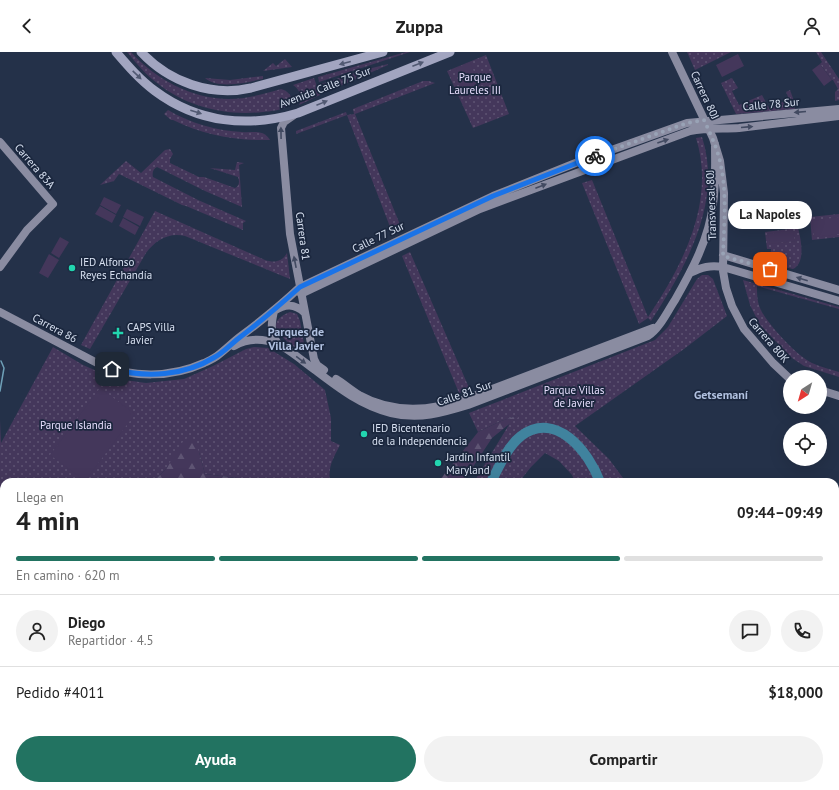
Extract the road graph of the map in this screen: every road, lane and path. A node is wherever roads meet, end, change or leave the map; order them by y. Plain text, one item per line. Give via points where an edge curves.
1 (116, 52) edge
2 (141, 52) edge
3 (383, 52) edge
4 (450, 52) edge
5 (673, 53) edge
6 (839, 109) edge
7 (298, 113) junction
8 (839, 116) edge
9 (704, 120) junction
10 (708, 129) junction
11 (0, 142) edge
12 (715, 144) junction
13 (723, 256) junction
14 (0, 267) edge
15 (723, 267) junction
16 (690, 273) junction
17 (839, 290) edge
18 (301, 291) junction
19 (839, 302) edge
20 (274, 311) junction
21 (0, 312) edge
22 (305, 313) junction
23 (657, 327) junction
24 (278, 344) junction
25 (216, 357) junction
26 (99, 364) joint
27 (320, 367) joint
28 (783, 372) edge
29 (827, 392) edge
30 (839, 396) edge

1 -> 7 main road, Avenida Calle 75 Sur via 135,73 161,95 188,110 219,119 238,121 262,121
3 -> 2 main road, Avenida Calle 75 Sur via 236,91 213,90 190,84 160,68
7 -> 4 main road, Avenida Calle 75 Sur
5 - 9 street, Carrera 80J
6 -> 9 street, Calle 78 Sur
18 -> 7 street, Carrera 81 via 290,234 280,135 282,123
10 -> 8 street, Calle 78 Sur
9 - 10 street, Carrera 80J
9 - 18 street, Calle 77 Sur via 672,128 493,196
10 - 12 street, Carrera 80J
18 -> 10 street, Calle 77 Sur via 496,203 669,138 690,131
11 - 14 street, Carrera 83A via 53,204 27,230
12 - 13 street, Transversal 80J via 722,174 724,200
12 - 16 street, Calle 81 Sur via 714,204 711,220 701,252
13 - 15 street, Transversal 80J
17 -> 13 street
15 - 16 street via 703,267
15 - 19 street
15 - 28 street, Carrera 80K via 729,297 741,325
16 - 23 street, Calle 81 Sur
18 - 20 street, Calle 77 Sur
18 - 22 street, Carrera 81
20 - 22 street via 289,305
20 - 24 street via 271,328
20 - 25 street, Calle 77 Sur
21 - 26 street, Carrera 86
22 - 27 street, Carrera 81 via 314,359
24 -> 23 street, Calle 81 Sur via 359,401 392,413 422,416 444,413 468,405 648,336
23 - 27 street, Calle 81 Sur via 466,399 434,408 396,408 378,403 358,394
24 - 25 street, Calle 81 Sur via 249,340
25 - 26 street, Calle 77 Sur via 196,367 158,374 128,373
29 - 30 street

